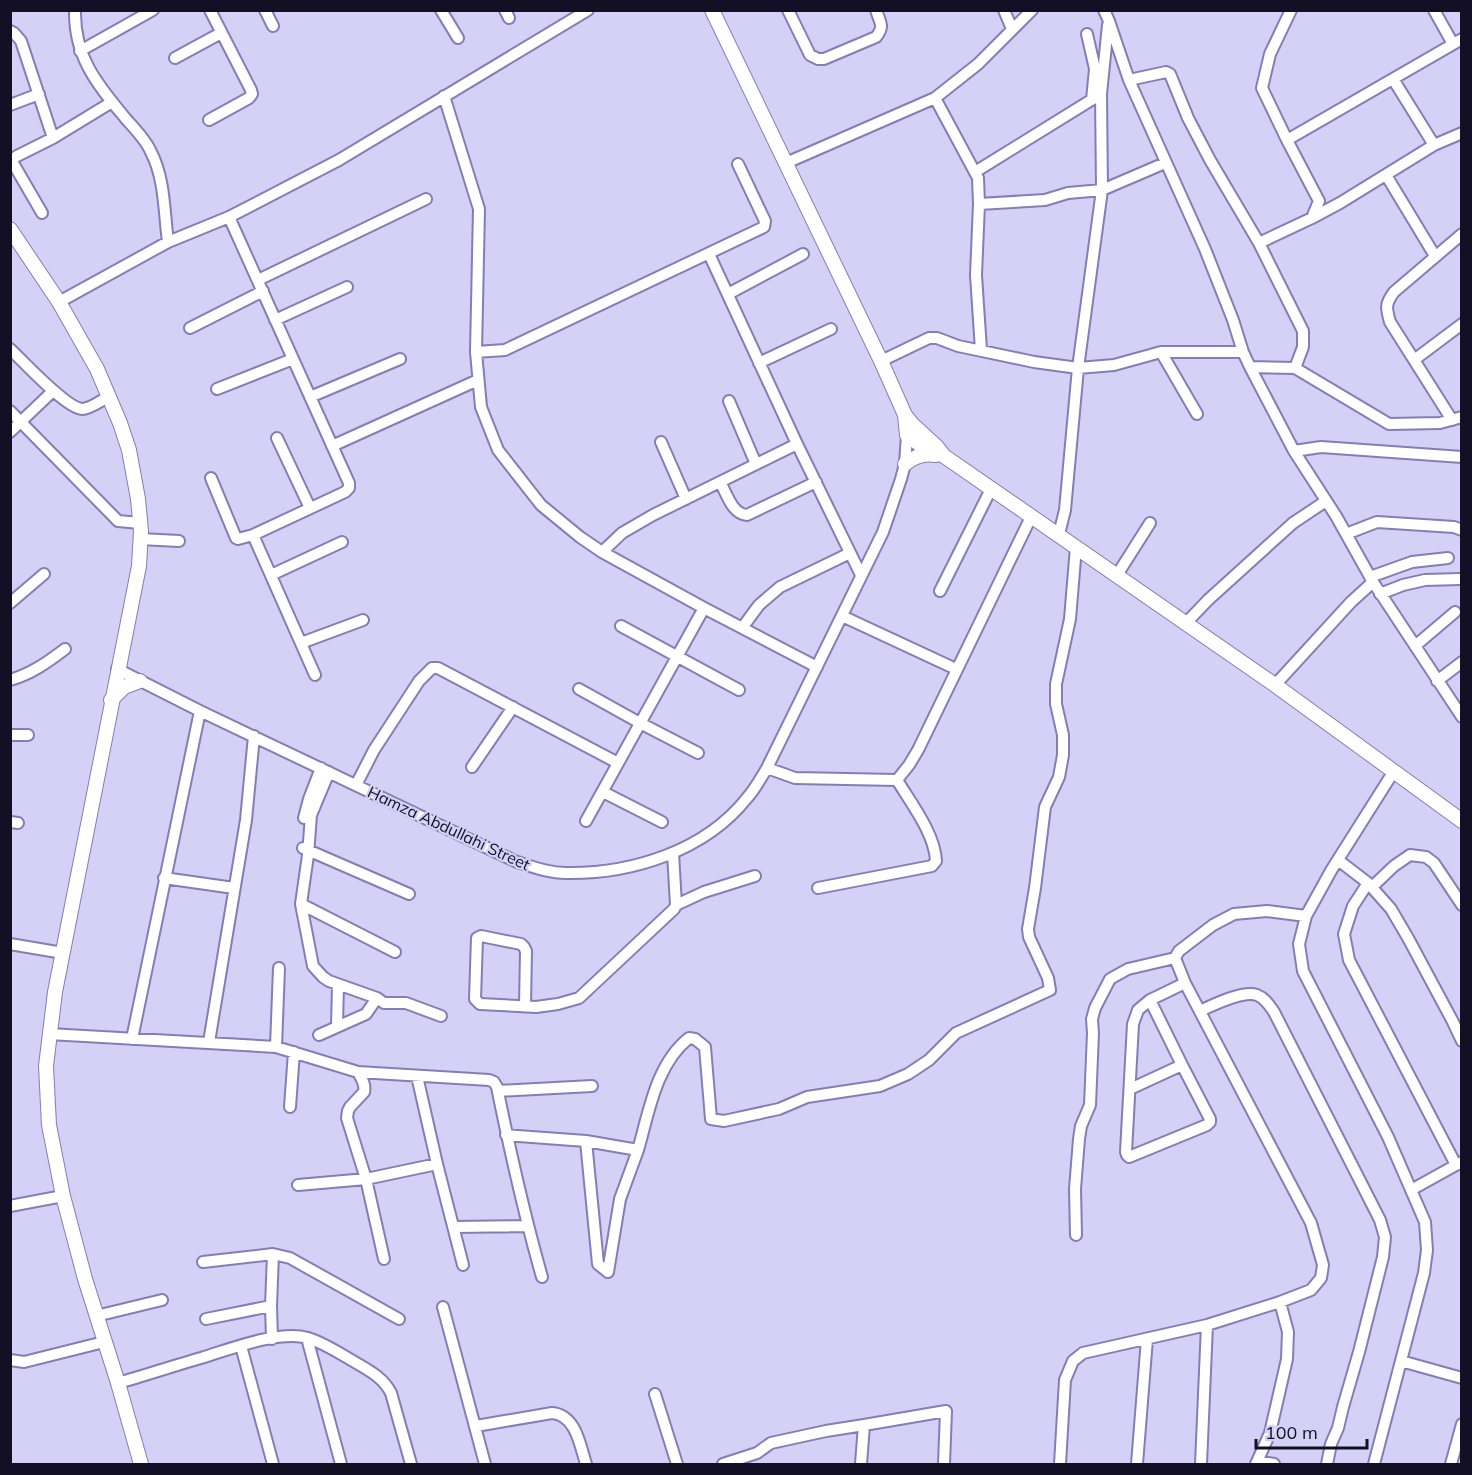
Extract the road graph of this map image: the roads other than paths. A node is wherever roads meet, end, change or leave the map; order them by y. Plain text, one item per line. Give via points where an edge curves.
1 (75, 10) edge
2 (210, 10) edge
3 (265, 10) edge
4 (441, 10) edge
5 (588, 10) edge
6 (712, 10) edge
7 (788, 10) edge
8 (876, 10) edge
9 (1004, 10) edge
10 (1032, 10) edge
11 (1291, 10) edge
12 (1434, 10) edge
13 (152, 11) edge
14 (1106, 16) edge
15 (273, 26) dead end
16 (1012, 29) junction
17 (10, 31) edge
18 (222, 33) junction
19 (1087, 34) dead end
20 (458, 38) dead end
21 (1457, 42) edge
22 (80, 51) junction
23 (175, 58) dead end
24 (1393, 79) junction
25 (1129, 80) junction
26 (39, 94) junction
27 (444, 96) junction
28 (1097, 97) junction
29 (935, 98) junction
30 (112, 102) junction
31 (10, 105) edge
32 (209, 120) dead end
33 (1461, 134) edge
34 (53, 138) junction
35 (1287, 140) junction
36 (1434, 145) junction
37 (786, 163) junction
38 (1165, 163) junction
39 (738, 164) dead end
40 (975, 172) junction
41 (1386, 175) junction
42 (1102, 190) junction
43 (426, 199) dead end
44 (1319, 201) junction
45 (1340, 203) junction
46 (979, 204) junction
47 (42, 213) dead end
48 (229, 217) junction
49 (1312, 218) junction
50 (12, 233) edge
51 (1461, 234) edge
52 (168, 242) junction
53 (1259, 243) junction
54 (709, 254) junction
55 (803, 254) dead end
56 (1435, 256) junction
57 (258, 280) junction
58 (347, 287) dead end
59 (262, 291) junction
60 (728, 294) junction
61 (59, 302) junction
62 (275, 320) junction
63 (1461, 324) edge
64 (190, 328) dead end
65 (831, 329) dead end
66 (10, 349) edge
67 (981, 350) junction
68 (476, 352) junction
69 (1161, 352) junction
70 (1243, 352) junction
71 (293, 359) junction
72 (400, 359) dead end
73 (1414, 360) junction
74 (881, 361) junction
75 (759, 363) junction
76 (1250, 367) junction
77 (1078, 368) junction
78 (1295, 368) junction
79 (478, 380) junction
80 (217, 388) dead end
81 (53, 391) junction
82 (108, 397) junction
83 (310, 398) junction
84 (729, 401) dead end
85 (10, 411) edge
86 (1197, 414) dead end
87 (905, 415) junction
88 (1457, 418) edge
89 (22, 422) junction
90 (10, 432) edge
91 (922, 434) junction
92 (907, 435) junction
93 (277, 438) dead end
94 (661, 442) dead end
95 (797, 444) junction
96 (332, 446) junction
97 (1294, 451) junction
98 (938, 455) junction
99 (1461, 457) edge
100 (756, 464) junction
101 (905, 464) junction
102 (211, 478) dead end
103 (720, 482) junction
104 (816, 482) junction
105 (991, 489) junction
106 (686, 499) junction
107 (1326, 501) junction
108 (310, 508) junction
109 (1031, 517) junction
110 (140, 523) junction
111 (1150, 523) dead end
112 (1461, 530) edge
113 (1059, 534) junction
114 (1346, 534) junction
115 (253, 536) junction
116 (140, 539) junction
117 (178, 541) dead end
118 (342, 542) dead end
119 (1077, 547) junction
120 (602, 552) junction
121 (850, 553) junction
122 (1448, 558) dead end
123 (44, 574) dead end
124 (271, 575) junction
125 (861, 575) junction
126 (1117, 575) junction
127 (1371, 579) junction
128 (1460, 579) edge
129 (940, 591) dead end
130 (1380, 594) junction
131 (10, 603) edge
132 (704, 608) junction
133 (1455, 612) dead end
134 (842, 616) junction
135 (363, 620) dead end
136 (1186, 623) junction
137 (621, 626) dead end
138 (742, 628) junction
139 (301, 644) junction
140 (1415, 646) junction
141 (65, 649) dead end
142 (677, 657) junction
143 (1461, 662) edge
144 (817, 668) junction
145 (117, 669) junction
146 (956, 669) junction
147 (315, 675) dead end
148 (10, 680) edge
149 (140, 681) junction
150 (1437, 681) junction
151 (1275, 685) junction
152 (579, 689) dead end
153 (739, 690) dead end
154 (111, 700) junction
155 (513, 707) junction
156 (200, 711) junction
157 (1461, 717) edge
158 (640, 723) junction
159 (10, 735) edge
160 (28, 735) dead end
161 (254, 736) junction
162 (698, 753) dead end
163 (618, 763) junction
164 (472, 767) dead end
165 (768, 768) junction
166 (325, 770) junction
167 (1394, 771) junction
168 (897, 780) junction
169 (356, 784) junction
170 (603, 792) junction
171 (586, 821) dead end
172 (1461, 821) edge
173 (662, 822) dead end
174 (306, 851) junction
175 (673, 853) junction
176 (1338, 860) junction
177 (755, 876) dead end
178 (165, 878) junction
179 (1370, 885) junction
180 (234, 888) junction
181 (818, 888) dead end
182 (409, 894) dead end
183 (301, 904) junction
184 (676, 905) junction
185 (1461, 905) edge
186 (1306, 916) junction
187 (10, 944) edge
188 (395, 952) dead end
189 (63, 953) junction
190 (1175, 958) junction
191 (279, 968) dead end
192 (1185, 982) junction
193 (338, 985) junction
194 (377, 999) junction
195 (1150, 1000) junction
196 (525, 1006) junction
197 (1200, 1011) junction
198 (441, 1016) dead end
199 (337, 1026) junction
200 (49, 1034) junction
201 (319, 1035) dead end
202 (132, 1039) junction
203 (1461, 1041) edge
204 (209, 1042) junction
205 (276, 1047) junction
206 (294, 1052) junction
207 (1182, 1065) junction
208 (358, 1072) junction
209 (417, 1076) junction
210 (592, 1086) dead end
211 (1130, 1089) junction
212 (498, 1091) junction
213 (290, 1107) dead end
214 (506, 1135) junction
215 (586, 1141) junction
216 (638, 1150) junction
217 (437, 1164) junction
218 (1459, 1164) edge
219 (366, 1179) junction
220 (298, 1185) dead end
221 (1412, 1190) junction
222 (63, 1196) junction
223 (10, 1206) edge
224 (527, 1226) junction
225 (454, 1227) junction
226 (1076, 1235) dead end
227 (273, 1254) junction
228 (384, 1259) dead end
229 (203, 1262) dead end
230 (463, 1264) dead end
231 (542, 1277) dead end
232 (162, 1300) dead end
233 (1280, 1302) junction
234 (271, 1306) junction
235 (443, 1307) dead end
236 (96, 1316) junction
237 (206, 1319) dead end
238 (399, 1319) dead end
239 (1207, 1325) junction
240 (272, 1338) junction
241 (307, 1338) junction
242 (1147, 1339) junction
243 (105, 1342) junction
244 (241, 1346) junction
245 (10, 1360) edge
246 (1401, 1361) junction
247 (1461, 1378) edge
248 (118, 1383) junction
249 (655, 1394) dead end
250 (1461, 1424) edge
251 (864, 1425) junction
252 (476, 1426) junction
253 (1257, 1463) edge
254 (141, 1464) edge
255 (273, 1464) edge
256 (341, 1464) edge
257 (411, 1464) edge
258 (485, 1464) edge
259 (586, 1464) edge
260 (677, 1464) edge
261 (723, 1464) edge
262 (861, 1464) edge
263 (944, 1464) edge
264 (1060, 1464) edge
265 (1137, 1464) edge
266 (1201, 1464) edge
267 (1274, 1464) edge
268 (1327, 1464) edge
269 (1374, 1464) edge
270 (1451, 1464) edge

1 - 22 street
2 - 18 street
3 - 15 street
4 - 20 street
5 - 27 street
6 - 37 main road
7 - 8 street via 810,55 824,59 876,38 881,25
9 - 16 street
10 - 16 street
11 - 35 street via 1270,54 1262,88
12 - 21 street
13 - 22 street
14 - 25 street
14 - 28 street
16 - 29 street via 978,64
17 - 26 street via 21,41
18 - 23 street
18 - 32 street via 252,94
19 - 28 street
21 - 24 street
22 - 30 street via 92,76
24 - 35 street
24 - 36 street
25 - 38 street
25 - 53 street via 1170,74 1210,160
26 - 31 street
26 - 34 street
27 - 48 street via 339,160
27 - 68 street via 479,209
28 - 40 street
28 - 42 street
29 - 37 street
29 - 40 street
30 - 34 street
30 - 52 street via 151,150 159,172
33 - 36 street
34 - 47 street via 13,159
35 - 44 street
36 - 41 street
37 - 74 main road
38 - 42 street
38 - 70 street via 1204,249
39 - 54 street via 766,224
40 - 46 street
41 - 45 street
41 - 56 street
42 - 46 street via 1045,200
42 - 77 street
43 - 57 street
44 - 45 street
44 - 49 street
45 - 49 street
46 - 67 street via 976,275
48 - 52 street
48 - 57 street
49 - 53 street
50 - 61 main road
51 - 56 street
52 - 61 street
53 - 78 street via 1303,331 1303,347
54 - 60 street
54 - 68 street via 505,350
55 - 60 street
56 - 73 street via 1387,301 1390,322
57 - 59 street
58 - 62 street
59 - 62 street
59 - 64 street
60 - 75 street
61 - 82 main road via 97,369
62 - 71 street
63 - 73 street
65 - 75 street
66 - 81 street
67 - 74 street via 929,338
67 - 77 street
68 - 79 street
69 - 70 street
69 - 77 street via 1114,366
69 - 86 street
70 - 76 street
71 - 80 street
71 - 83 street
72 - 83 street
73 - 88 street
74 - 87 main road
75 - 95 street
76 - 78 street
76 - 97 street
77 - 113 street via 1065,510
78 - 88 street via 1389,424 1440,423
79 - 96 street
79 - 120 street via 481,406 498,450 541,505
81 - 82 street via 75,408 85,409
81 - 89 street
82 - 110 main road via 129,450
83 - 96 street
84 - 100 street
85 - 89 street
87 - 91 main road
87 - 92 main road
89 - 90 street
89 - 110 street via 118,521
91 - 92 main road
91 - 98 main road via 937,447
92 - 98 main road
92 - 101 street, Hamza Abdullahi Street
93 - 108 street
94 - 106 street
95 - 100 street
95 - 104 street
96 - 108 street via 349,488
97 - 99 street via 1321,447
97 - 107 street
98 - 101 main road via 922,454
98 - 105 main road
100 - 103 street
101 - 125 street, Hamza Abdullahi Street via 883,532
102 - 115 street via 236,538
103 - 104 street via 736,511 747,515
103 - 106 street
104 - 121 street
105 - 109 main road
105 - 129 street
106 - 120 street via 622,533
107 - 114 street
107 - 136 street via 1293,523
108 - 115 street
109 - 113 main road
109 - 146 street
110 - 116 main road
111 - 126 street
112 - 114 street via 1377,522
113 - 119 main road
114 - 127 street
115 - 124 street
116 - 117 street
116 - 145 main road via 139,566
118 - 124 street
119 - 126 main road
119 - 216 street via 1070,619 1056,684 1063,755 1059,777 1045,807 1028,929 1050,990 956,1033 929,1060 880,1086 807,1097 779,1109 724,1121 711,1119 705,1047 689,1038 678,1047 658,1080
120 - 132 street
121 - 125 street
121 - 138 street via 780,587 759,605
122 - 127 street via 1412,562
123 - 131 street
124 - 139 street
125 - 134 street, Hamza Abdullahi Street
126 - 136 main road
127 - 130 street
127 - 151 street
128 - 130 street via 1425,580
130 - 140 street
132 - 138 street
132 - 142 street
133 - 140 street
134 - 144 street, Hamza Abdullahi Street
134 - 146 street
135 - 139 street
136 - 151 main road
137 - 142 street
138 - 144 street
139 - 147 street
140 - 150 street
141 - 148 street
142 - 153 street
142 - 158 street
143 - 150 street
144 - 165 street, Hamza Abdullahi Street
145 - 149 street, Hamza Abdullahi Street
145 - 154 main road
146 - 168 street via 918,750
149 - 154 main road via 124,687
149 - 156 street, Hamza Abdullahi Street
150 - 157 street
151 - 167 main road
152 - 158 street
154 - 189 main road
155 - 163 street
155 - 164 street
155 - 169 street via 432,668 418,681
156 - 161 street, Hamza Abdullahi Street
156 - 178 street
158 - 162 street
158 - 163 street
159 - 160 street
161 - 166 street, Hamza Abdullahi Street
161 - 180 street via 246,820
163 - 170 street
165 - 168 street via 795,778
165 - 175 street, Hamza Abdullahi Street via 735,811 710,832
166 - 169 street, Hamza Abdullahi Street
166 - 174 street via 311,815
167 - 172 main road
167 - 176 street
168 - 181 street via 927,830 936,861 932,866
169 - 175 street, Hamza Abdullahi Street via 541,870 605,871
170 - 171 street
170 - 173 street
174 - 182 street
174 - 183 street
175 - 184 street
176 - 179 street
176 - 186 street
177 - 184 street via 704,891
178 - 180 street
178 - 202 street
179 - 185 street via 1410,855 1426,857
179 - 203 street via 1391,909 1408,938
179 - 218 street via 1353,906 1344,934 1349,960
180 - 204 street
183 - 188 street
183 - 193 street via 313,966
184 - 196 street via 579,998
186 - 190 street via 1267,911 1234,914 1213,925
186 - 221 street via 1299,944 1303,971
187 - 189 street
189 - 200 main road
190 - 192 street
190 - 226 street via 1128,969 1110,979 1095,1008 1090,1105 1079,1139
191 - 205 street
192 - 195 street
192 - 197 street
193 - 194 street
193 - 199 street
194 - 198 street via 405,1003
194 - 199 street via 366,1014
195 - 207 street
195 - 211 street via 1138,1010 1133,1024
196 - 196 street via 524,946 477,938 477,1002
197 - 233 street via 1311,1223 1323,1265 1321,1278 1311,1290
197 - 268 street via 1245,994 1256,994 1266,1001 1380,1220 1385,1237 1365,1331
199 - 201 street
200 - 202 street
200 - 222 main road via 49,1125
202 - 204 street
204 - 205 street
205 - 206 street
206 - 208 street
206 - 213 street
207 - 211 street
207 - 211 street via 1210,1122 1129,1157 1126,1152
208 - 209 street
208 - 219 street via 365,1088 347,1118
209 - 212 street via 489,1080
209 - 217 street
210 - 212 street
212 - 214 street
214 - 215 street
214 - 224 street
215 - 216 street
215 - 216 street via 598,1264 609,1272 620,1199
217 - 219 street
217 - 225 street
218 - 221 street
219 - 220 street
219 - 228 street
221 - 246 street via 1425,1222 1427,1250
222 - 223 street
222 - 236 main road
224 - 225 street
224 - 231 street
225 - 230 street
227 - 229 street
227 - 234 street
227 - 238 street via 290,1258
232 - 236 street
233 - 239 street
233 - 253 street via 1288,1332 1287,1359 1270,1433
234 - 237 street
234 - 240 street
235 - 252 street
236 - 243 main road
239 - 242 street
239 - 266 street
240 - 241 street
240 - 244 street
241 - 256 street
241 - 257 street via 360,1365 387,1385
242 - 264 street via 1083,1353 1073,1361 1065,1380
242 - 265 street
243 - 245 street via 24,1362
243 - 248 main road
244 - 248 street
244 - 255 street
246 - 247 street
246 - 269 street
248 - 254 main road
249 - 260 street
250 - 270 street
251 - 261 street via 771,1443 757,1453
251 - 262 street
251 - 263 street via 946,1411
252 - 258 street
252 - 259 street via 560,1414 572,1425
253 - 267 street

